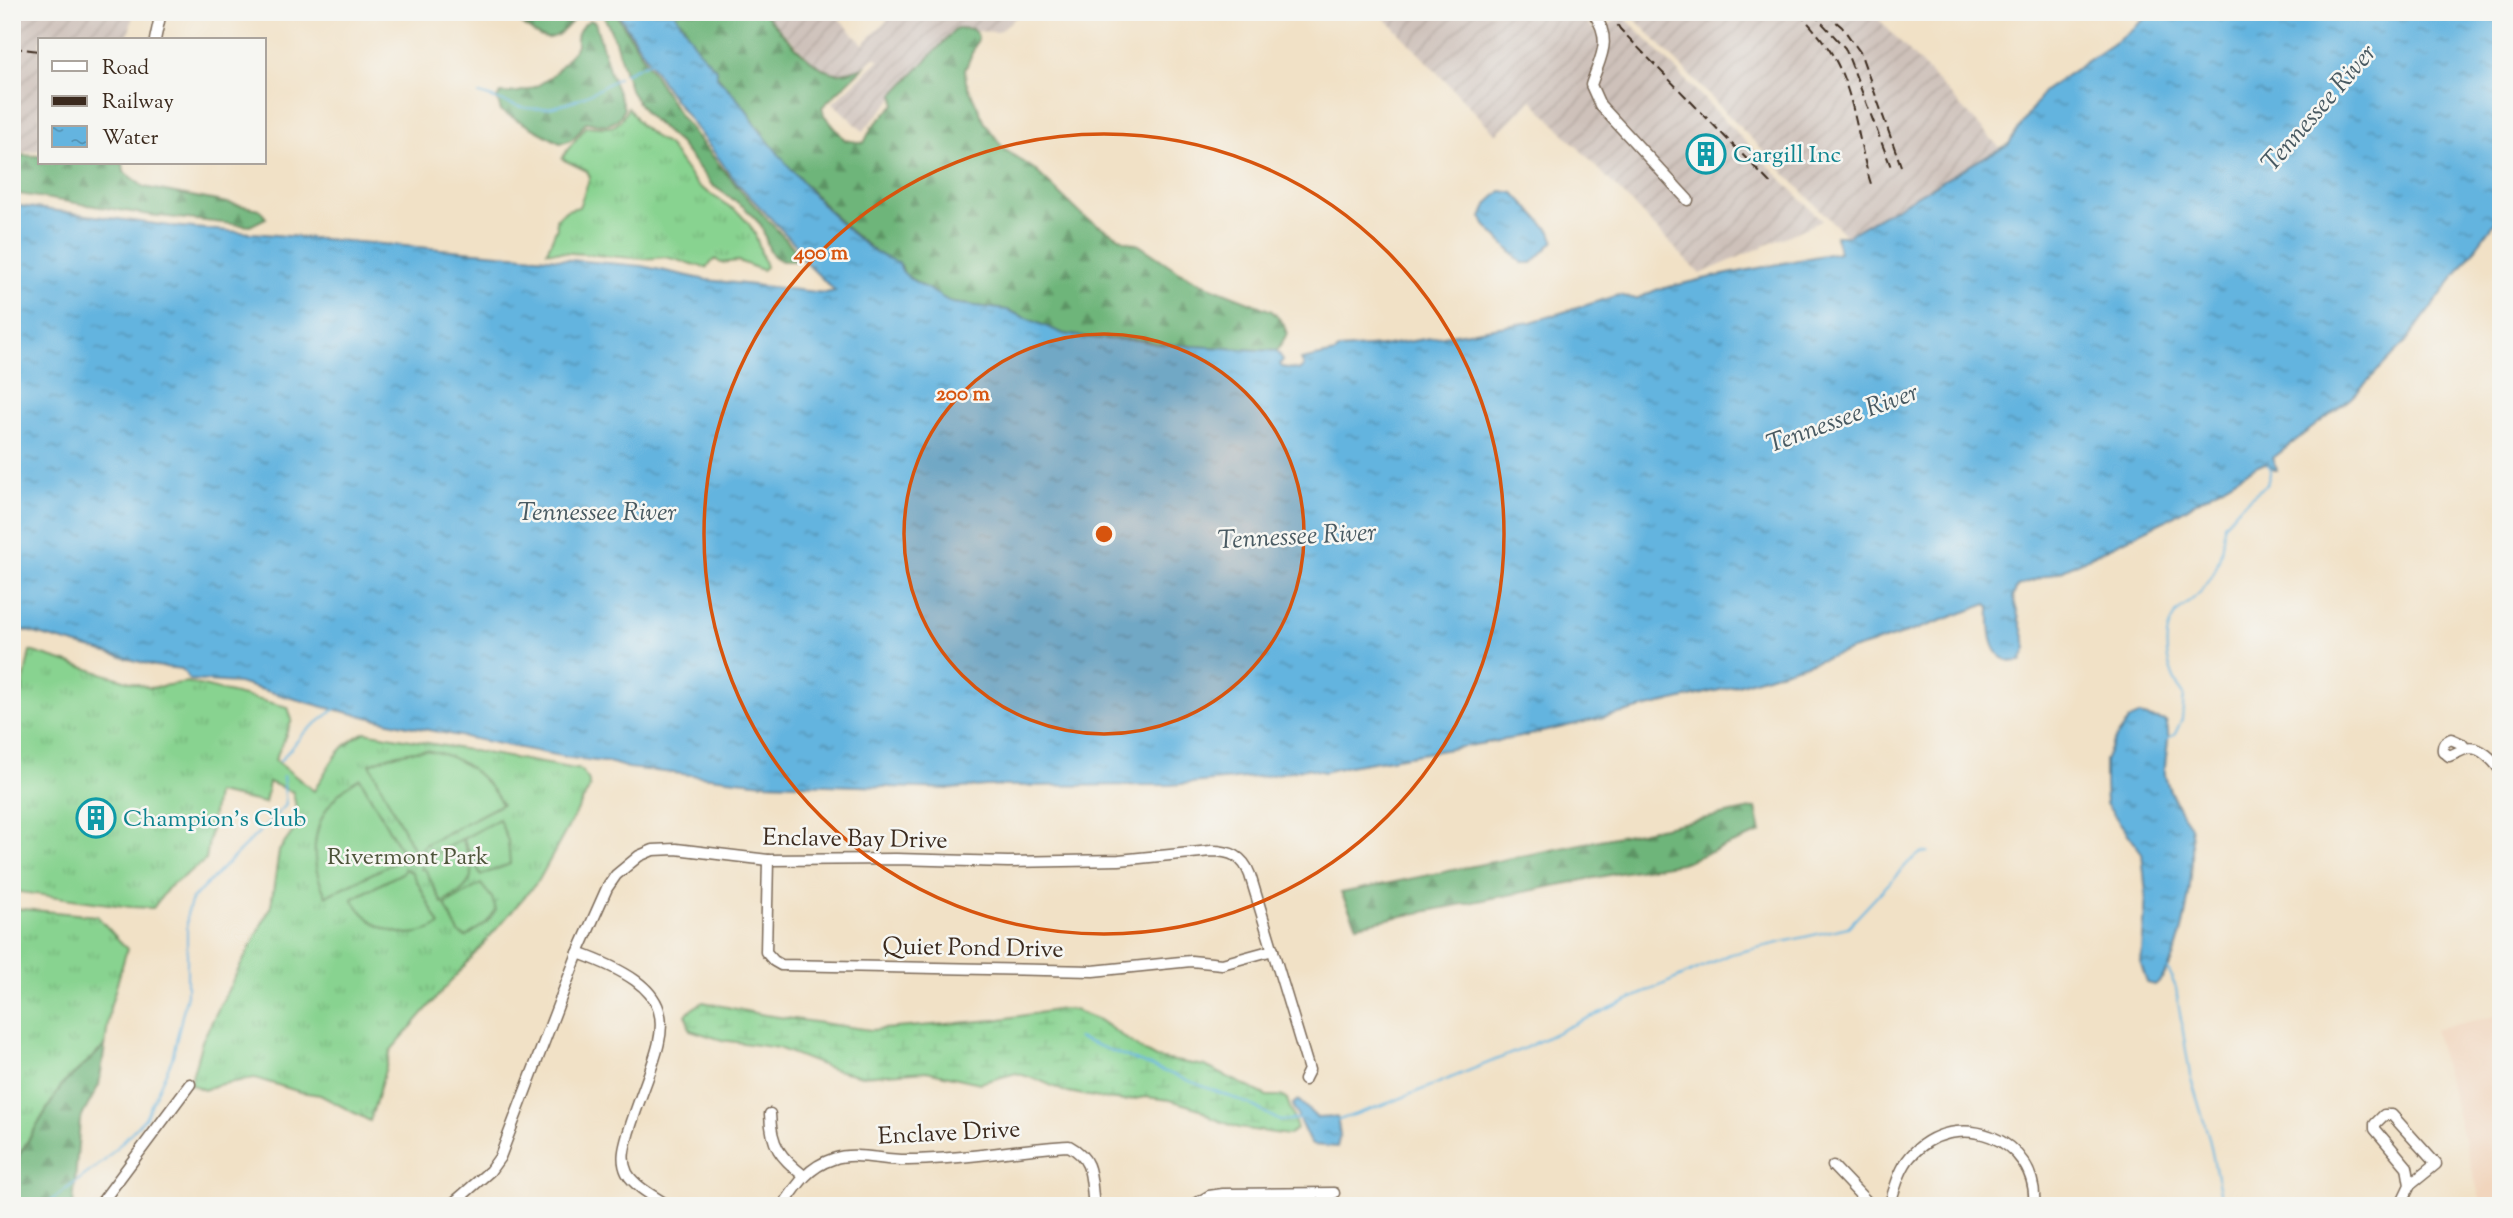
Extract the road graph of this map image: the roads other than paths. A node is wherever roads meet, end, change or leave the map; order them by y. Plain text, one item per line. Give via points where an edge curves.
1 (161, 12) edge
2 (1593, 12) edge
3 (155, 38) edge
4 (1688, 200) dead end
5 (2466, 749) dead end
6 (2501, 771) edge
7 (768, 860) junction
8 (1273, 950) junction
9 (578, 953) junction
10 (1304, 1080) dead end
11 (190, 1084) dead end
12 (770, 1114) dead end
13 (1833, 1166) dead end
14 (804, 1176) junction
15 (2410, 1185) junction
16 (1334, 1193) dead end
17 (99, 1206) edge
18 (450, 1206) edge
19 (669, 1206) edge
20 (783, 1206) edge
21 (1094, 1206) edge
22 (1192, 1206) edge
23 (1871, 1206) edge
24 (1889, 1206) edge
25 (2034, 1206) edge
26 (2400, 1206) edge

1 - 3 street
2 - 4 street via 1606,41 1591,85 1600,105
5 - 6 street via 2486,755
7 - 8 street, Enclave Bay Drive via 1119,860 1221,851 1245,861
7 - 8 street, Quiet Pond Drive via 766,952 781,965 1093,971 1191,961 1222,964
7 - 9 street, Enclave Bay Drive via 676,849 639,856 607,888
8 - 10 street, Enclave Bay Drive via 1309,1070
9 - 18 street, Enclave Bay Drive via 500,1157
9 - 19 street via 635,979 660,1010 660,1040 623,1158 633,1181
11 - 17 street
12 - 14 street via 778,1151
13 - 23 street
14 - 20 street, Enclave Drive
14 - 21 street, Enclave Drive via 819,1164 847,1156 946,1159 1069,1146 1088,1162
15 - 15 street via 2407,1167 2375,1129 2384,1115 2392,1115 2436,1164
15 - 26 street
16 - 22 street via 1223,1194
24 - 25 street via 1911,1155 1947,1132 1973,1131 1996,1138 2023,1161 2033,1181

